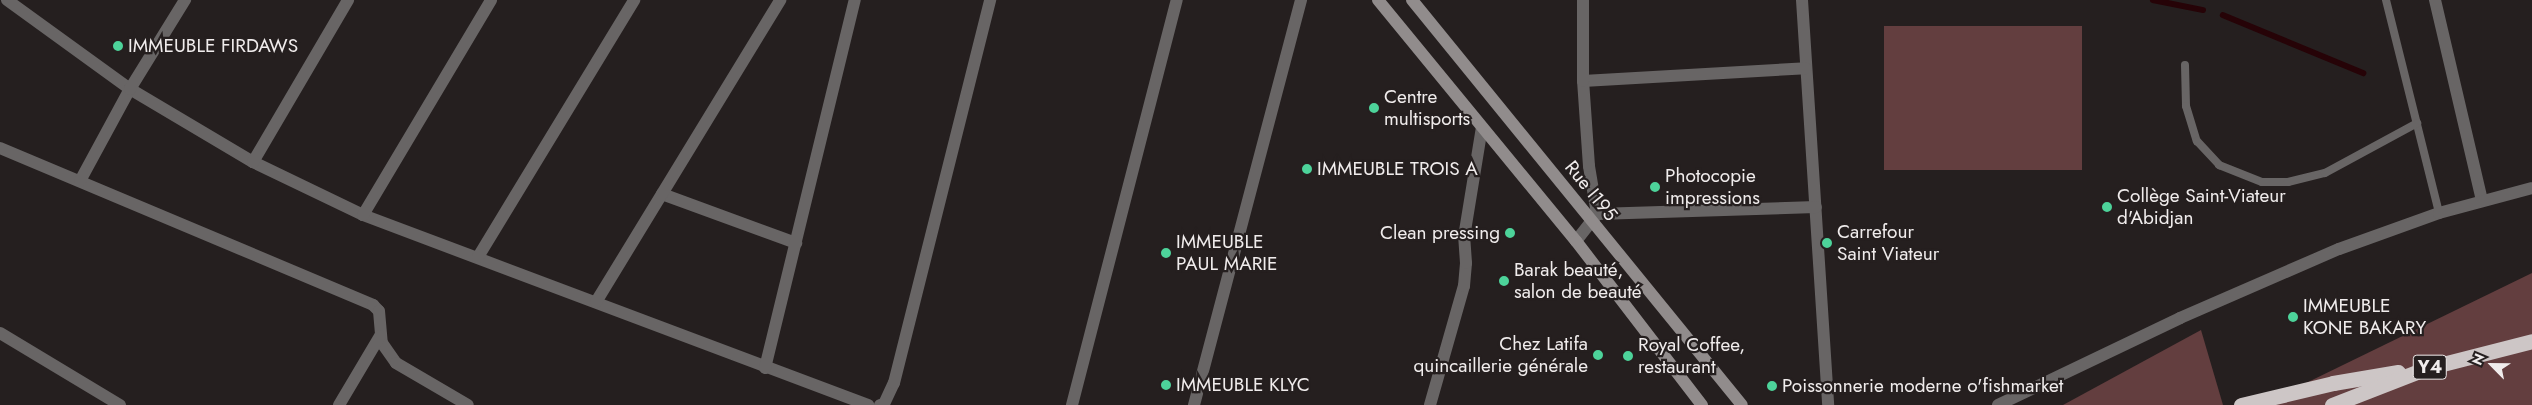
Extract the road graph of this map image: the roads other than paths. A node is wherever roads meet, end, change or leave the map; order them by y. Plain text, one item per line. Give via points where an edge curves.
1 (8, 0) edge
2 (185, 0) edge
3 (348, 0) edge
4 (491, 0) edge
5 (634, 0) edge
6 (780, 0) edge
7 (855, 0) edge
8 (990, 0) edge
9 (1176, 0) edge
10 (1300, 0) edge
11 (1378, 0) edge
12 (1412, 0) edge
13 (1582, 0) edge
14 (1802, 0) edge
15 (2386, 0) edge
16 (2434, 0) edge
17 (2185, 65) dead end
18 (1806, 68) junction
19 (1583, 81) junction
20 (130, 89) junction
21 (2417, 122) junction
22 (1482, 127) junction
23 (0, 148) edge
24 (253, 162) junction
25 (80, 181) junction
26 (2532, 188) edge
27 (662, 194) junction
28 (2482, 202) junction
29 (1816, 207) junction
30 (2439, 213) junction
31 (363, 215) junction
32 (1594, 218) junction
33 (1576, 241) junction
34 (796, 243) junction
35 (478, 257) junction
36 (596, 302) junction
37 (0, 334) edge
38 (380, 336) junction
39 (2532, 341) edge
40 (765, 368) junction
41 (2427, 368) junction
42 (120, 405) edge
43 (339, 405) edge
44 (468, 405) edge
45 (868, 405) edge
46 (880, 405) edge
47 (1072, 405) edge
48 (1194, 405) edge
49 (1430, 405) edge
50 (1702, 405) edge
51 (1742, 405) edge
52 (1828, 405) edge
53 (1998, 405) edge
54 (2241, 405) edge
55 (2332, 405) edge

1 - 20 street
2 - 20 street
3 - 24 street
4 - 31 street
5 - 35 street
6 - 27 street
7 - 34 street
8 - 46 street via 894,383 884,404
9 - 47 street
10 - 48 street
11 - 22 main road
12 - 32 main road, Rue I195
13 - 19 street
14 - 18 street
15 - 21 lane
16 - 28 street
17 - 21 lane via 2186,106 2197,141 2219,165 2262,182 2288,182 2325,173
18 - 19 street
18 - 29 street
19 - 32 street
20 - 24 street
20 - 25 street
21 - 30 lane
22 - 33 main road
22 - 49 street via 1464,238 1466,276
23 - 25 street
24 - 31 street
25 - 38 street via 373,305 378,311
26 - 28 street
27 - 34 street
27 - 36 street
28 - 30 street
29 - 32 street
29 - 52 street
30 - 53 street via 2265,280
31 - 35 street
32 - 33 street
32 - 51 main road, Rue I195
33 - 50 main road
34 - 40 street
35 - 36 street
36 - 40 street
37 - 42 street
38 - 43 street
38 - 44 street via 396,363
39 - 41 highway, Y4
40 - 45 street
41 - 54 highway via 2333,383
41 - 55 highway, Y4

